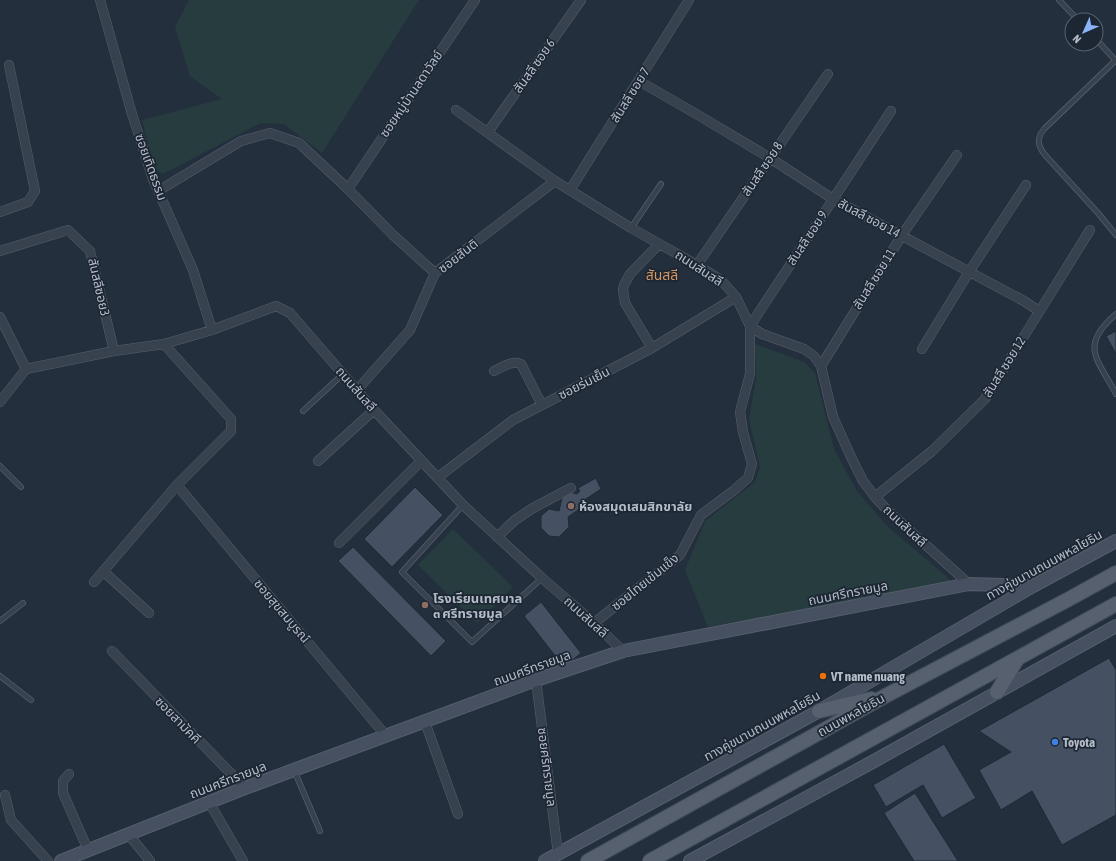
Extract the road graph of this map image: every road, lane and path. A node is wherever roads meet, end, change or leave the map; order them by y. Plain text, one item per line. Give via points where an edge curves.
1 (100, 0) edge
2 (475, 0) edge
3 (580, 0) edge
4 (689, 0) edge
5 (1059, 0) edge
6 (1070, 12) edge
7 (1104, 48) edge
8 (1116, 61) edge
9 (9, 66) dead end
10 (828, 74) dead end
11 (639, 81) junction
12 (456, 110) dead end
13 (891, 111) dead end
14 (488, 132) junction
15 (957, 155) dead end
16 (770, 158) junction
17 (555, 181) junction
18 (661, 184) dead end
19 (1026, 185) dead end
20 (348, 189) junction
21 (570, 190) junction
22 (158, 191) junction
23 (833, 199) junction
24 (0, 212) edge
25 (632, 228) junction
26 (1090, 230) dead end
27 (902, 235) junction
28 (1116, 236) edge
29 (659, 244) junction
30 (0, 251) edge
31 (697, 265) junction
32 (969, 272) junction
33 (435, 273) junction
34 (736, 297) junction
35 (1039, 311) junction
36 (1116, 314) edge
37 (0, 317) edge
38 (750, 326) junction
39 (212, 330) junction
40 (164, 344) junction
41 (652, 348) junction
42 (922, 349) dead end
43 (114, 351) junction
44 (821, 366) junction
45 (26, 369) junction
46 (494, 371) dead end
47 (343, 374) junction
48 (357, 390) junction
49 (1116, 394) edge
50 (0, 402) edge
51 (542, 405) junction
52 (374, 410) junction
53 (303, 411) dead end
54 (318, 461) dead end
55 (421, 461) junction
56 (0, 466) edge
57 (437, 478) junction
58 (177, 485) junction
59 (21, 487) dead end
60 (571, 488) dead end
61 (875, 497) junction
62 (463, 505) junction
63 (497, 537) junction
64 (1116, 541) edge
65 (339, 543) dead end
66 (103, 571) junction
67 (1116, 573) edge
68 (542, 578) junction
69 (94, 582) dead end
70 (969, 584) junction
71 (1033, 586) junction
72 (23, 603) dead end
73 (1116, 604) edge
74 (149, 613) dead end
75 (0, 621) edge
76 (594, 623) junction
77 (1116, 626) edge
78 (112, 651) dead end
79 (623, 651) junction
80 (1016, 660) junction
81 (0, 676) edge
82 (536, 680) junction
83 (997, 692) junction
84 (887, 695) junction
85 (31, 700) dead end
86 (819, 711) junction
87 (425, 722) junction
88 (386, 736) junction
89 (294, 770) junction
90 (69, 774) dead end
91 (245, 788) junction
92 (5, 795) dead end
93 (209, 802) junction
94 (458, 814) dead end
95 (320, 831) dead end
96 (129, 835) junction
97 (88, 850) junction
98 (558, 854) junction
99 (48, 861) edge
100 (62, 861) edge
101 (150, 861) edge
102 (243, 861) edge
103 (545, 861) edge
104 (588, 861) edge
105 (650, 861) edge
106 (690, 861) edge

1 - 22 street, ซอยเทิดธรรม via 132,114
2 - 20 street, ซอยหมู่บ้านลดาวัลย์
3 - 14 street, สันสลี ซอย 6
4 - 11 street, สันสลี ซอย 7
5 - 6 lane
7 - 8 lane
8 - 28 lane via 1044,129 1039,135 1038,143 1045,155
9 - 24 street via 35,191 28,202
10 - 16 street, สันสลี ซอย 8
11 - 16 street, สันสลี ซอย 14
11 - 21 street, สันสลี ซอย 7
12 - 14 street, ถนนสันสลี
13 - 23 street, สันสลี ซอย 9
14 - 17 street, ถนนสันสลี
15 - 27 street, สันสลี ซอย 11
16 - 23 street, สันสลี ซอย 14
16 - 31 street, สันสลี ซอย 8
17 - 21 street, ถนนสันสลี
17 - 33 street, ซอยสันติ
18 - 25 lane
19 - 32 street
20 - 22 street via 299,143 270,133 241,141
20 - 33 street
21 - 25 street, ถนนสันสลี
22 - 39 street, ซอยเทิดธรรม via 193,270
23 - 27 street, สันสลี ซอย 14
23 - 38 street, สันสลี ซอย 9
25 - 29 street, ถนนสันสลี
26 - 35 street, สันสลี ซอย 12
27 - 32 street, สันสลี ซอย 14
27 - 44 street, สันสลี ซอย 11
29 - 31 street, ถนนสันสลี
29 - 41 street via 630,274 623,290 626,303
30 - 43 street, สันสลีซอย3 via 68,230 90,251
31 - 34 street, ถนนสันสลี via 721,280
32 - 35 street, สันสลี ซอย 14
32 - 42 street
33 - 48 street, ซอยสันติ via 410,330
34 - 38 street, ถนนสันสลี
34 - 41 street, ซอยร่มเย็น
35 - 61 street, สันสลี ซอย 12 via 985,399 932,451
36 - 49 lane via 1098,333 1094,348
37 - 45 street
38 - 44 street, ถนนสันสลี via 762,334 804,349 814,356
38 - 76 street, ซอยไทยเข้มแข็ง via 750,374 740,412 752,464 748,478 701,514 680,555
39 - 40 street, ถนนสันสลี
39 - 47 street, ถนนสันสลี via 276,306 290,313
40 - 43 street, ถนนสันสลี
40 - 58 street via 231,419 231,431
41 - 51 street, ซอยร่มเย็น
43 - 45 street, ถนนสันสลี
44 - 61 street, ถนนสันสลี via 833,417 863,482
45 - 50 street
46 - 51 street via 511,363 521,364
47 - 48 street, ถนนสันสลี
47 - 53 lane
48 - 52 street, ถนนสันสลี
51 - 57 street, ซอยร่มเย็น via 513,420
52 - 54 street
52 - 55 street, ถนนสันสลี
55 - 57 street, ถนนสันสลี
55 - 65 street
56 - 59 lane
57 - 62 street, ถนนสันสลี
58 - 66 street
58 - 88 street, ซอยสุขสมบูรณ์
60 - 63 street via 533,508
61 - 70 street, ถนนสันสลี
62 - 63 street, ถนนสันสลี
62 - 68 lane via 402,572 472,642
63 - 68 street, ถนนสันสลี
64 - 71 main road, ทางคู่ขนานถนนพหลโยธิน
66 - 69 street
66 - 74 street
67 - 84 main road, ถนนพหลโยธิน
68 - 76 street, ถนนสันสลี
70 - 71 main road, ถนนศรีทรายมูล
70 - 79 main road, ถนนศรีทรายมูล
71 - 86 main road, ทางคู่ขนานถนนพหลโยธิน
72 - 75 lane
73 - 80 main road
76 - 79 street, ถนนสันสลี
77 - 83 main road
78 - 91 street, ซอยสามัคคี
79 - 82 main road, ถนนศรีทรายมูล
80 - 83 main road
80 - 105 main road
81 - 85 lane
82 - 87 main road, ถนนศรีทรายมูล
82 - 98 street, ซอยศรีทรายมูล
83 - 106 main road
84 - 86 main road
84 - 104 main road, ถนนพหลโยธิน
86 - 98 main road, ทางคู่ขนานถนนพหลโยธิน
87 - 88 main road, ถนนศรีทรายมูล
87 - 94 street
88 - 89 main road, ถนนศรีทรายมูล
89 - 91 main road, ถนนศรีทรายมูล
89 - 95 lane
90 - 97 street via 63,781 63,793
91 - 93 main road, ถนนศรีทรายมูล
92 - 99 street via 11,820
93 - 96 main road, ถนนศรีทรายมูล
93 - 102 street
96 - 97 main road, ถนนศรีทรายมูล
96 - 101 street
97 - 100 main road, ถนนศรีทรายมูล
98 - 103 main road, ทางคู่ขนานถนนพหลโยธิน

